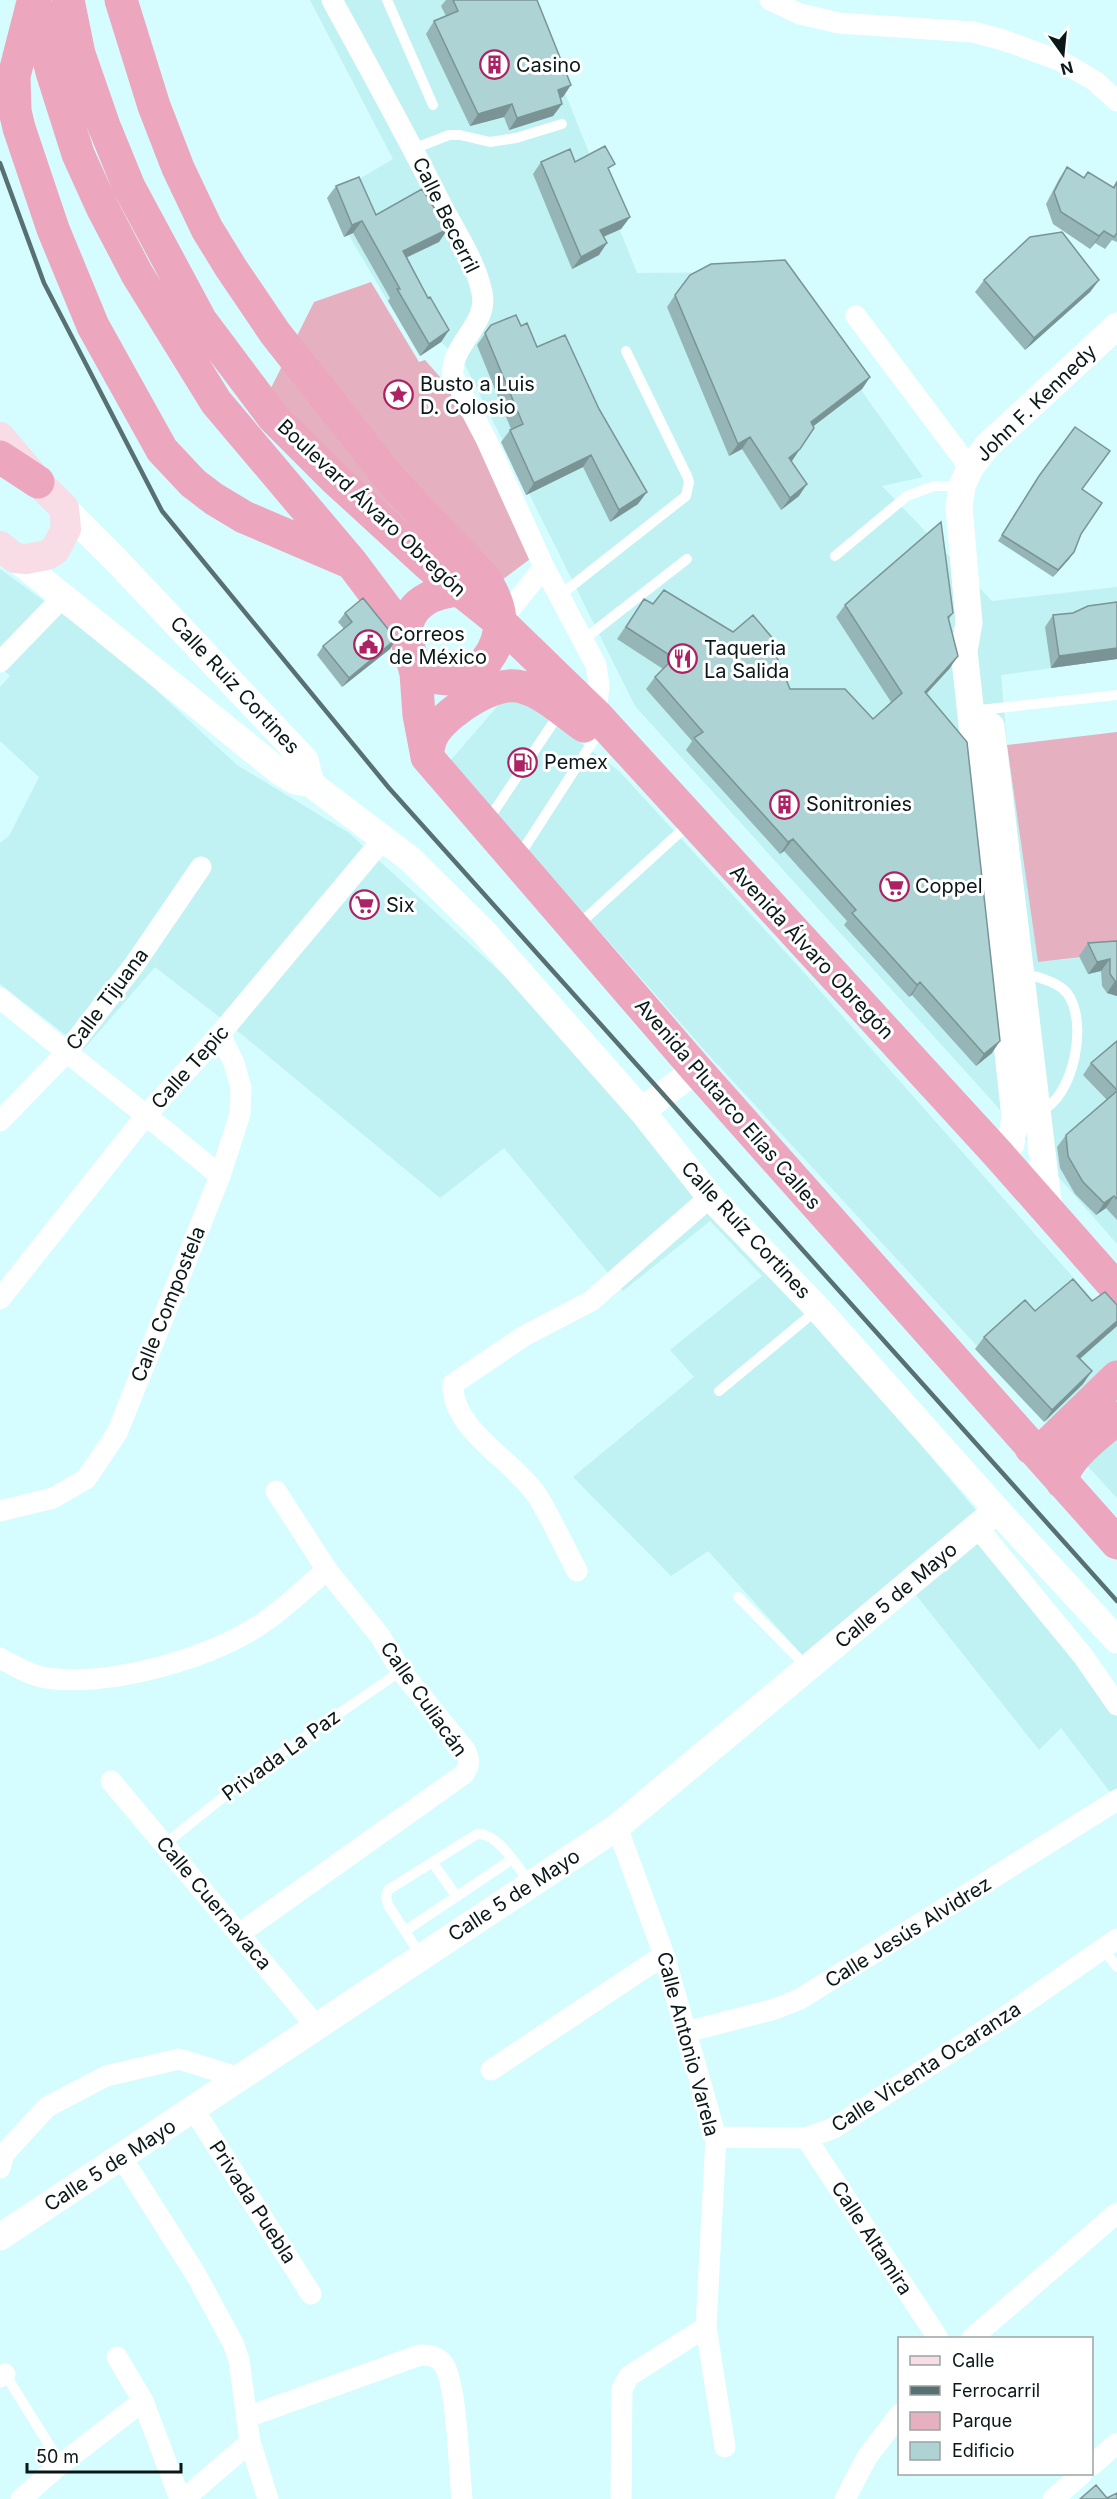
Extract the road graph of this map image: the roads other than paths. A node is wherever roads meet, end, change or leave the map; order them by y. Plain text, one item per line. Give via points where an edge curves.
1 (33, 0) edge
2 (68, 0) edge
3 (121, 0) edge
4 (332, 0) edge
5 (387, 0) edge
6 (770, 0) edge
7 (1117, 101) edge
8 (433, 105) dead end
9 (562, 124) edge
10 (413, 149) junction
11 (856, 316) dead end
12 (1117, 326) edge
13 (626, 351) dead end
14 (0, 437) edge
15 (0, 457) edge
16 (966, 477) junction
17 (38, 482) junction
18 (64, 508) junction
19 (7, 552) edge
20 (835, 556) dead end
21 (687, 559) dead end
22 (351, 562) junction
23 (544, 567) junction
24 (460, 590) junction
25 (560, 596) junction
26 (62, 598) junction
27 (500, 622) junction
28 (405, 634) junction
29 (583, 640) junction
30 (0, 662) edge
31 (416, 673) junction
32 (1117, 695) edge
33 (980, 710) junction
34 (562, 711) junction
35 (597, 725) junction
36 (427, 757) junction
37 (311, 784) junction
38 (692, 821) junction
39 (484, 826) junction
40 (384, 838) junction
41 (515, 861) junction
42 (201, 867) dead end
43 (574, 929) junction
44 (1021, 972) junction
45 (0, 998) edge
46 (220, 1034) junction
47 (66, 1053) junction
48 (696, 1069) junction
49 (642, 1111) junction
50 (147, 1114) junction
51 (1027, 1115) junction
52 (0, 1120) edge
53 (999, 1154) junction
54 (220, 1176) junction
55 (710, 1197) junction
56 (1049, 1210) junction
57 (1117, 1289) edge
58 (0, 1299) edge
59 (818, 1309) junction
60 (1117, 1377) edge
61 (719, 1391) dead end
62 (1117, 1418) edge
63 (1031, 1448) junction
64 (1062, 1482) junction
65 (276, 1491) dead end
66 (0, 1511) edge
67 (987, 1519) junction
68 (1117, 1543) edge
69 (327, 1570) junction
70 (577, 1571) dead end
71 (738, 1597) dead end
72 (1117, 1640) edge
73 (0, 1658) edge
74 (808, 1668) junction
75 (401, 1671) junction
76 (1117, 1704) edge
77 (111, 1780) dead end
78 (1117, 1800) edge
79 (617, 1827) junction
80 (165, 1844) junction
81 (511, 1860) junction
82 (432, 1862) junction
83 (530, 1883) junction
84 (457, 1897) junction
85 (405, 1931) junction
86 (240, 1933) junction
87 (1110, 1944) edge
88 (664, 1954) junction
89 (421, 1956) junction
90 (1117, 1967) edge
91 (316, 2026) junction
92 (686, 2032) junction
93 (490, 2070) dead end
94 (240, 2078) junction
95 (194, 2109) junction
96 (716, 2137) junction
97 (806, 2138) junction
98 (122, 2158) junction
99 (0, 2168) edge
100 (1117, 2213) edge
101 (1, 2233) edge
102 (311, 2294) dead end
103 (706, 2327) junction
104 (937, 2337) edge
105 (973, 2337) edge
106 (117, 2357) dead end
107 (2, 2376) edge
108 (143, 2401) junction
109 (247, 2417) junction
110 (898, 2417) edge
111 (250, 2442) junction
112 (1117, 2443) edge
113 (725, 2448) dead end
114 (61, 2464) junction
115 (1093, 2464) edge
116 (1081, 2475) edge
117 (21, 2499) edge
118 (182, 2499) edge
119 (268, 2499) edge
120 (462, 2499) edge
121 (621, 2499) edge
122 (845, 2499) edge
123 (1053, 2499) edge

1 - 22 highway, Boulevard Álvaro Obregón via 78,154 137,274 216,402
1 - 22 highway via 14,85 19,128 53,229 93,326 126,389 172,463 193,483 244,517
2 - 24 highway, Boulevard Álvaro Obregón via 79,54 116,157 201,321 273,417 335,479
3 - 27 highway via 154,106 189,195 207,229 254,304 391,480 484,578 495,596
4 - 10 street, Calle Becerril
5 - 8 lane
6 - 7 street via 800,15 839,23 973,32 1004,40 1061,61 1095,81
9 - 10 lane via 490,142 449,135
10 - 23 street, Calle Becerril via 474,269 482,293 481,314 454,358 453,376
11 - 16 street
12 - 16 street, John F. Kennedy via 987,446
13 - 25 lane via 687,476 689,489 686,496
14 - 17 main road, Calle Ruiz Cortines
15 - 17 highway
16 - 20 lane via 907,496
16 - 33 street via 959,520 969,623 982,649
17 - 18 main road, Calle Ruiz Cortines
18 - 19 main road via 66,529 55,550 36,558
18 - 37 street, Calle Ruiz Cortines via 305,759
19 - 26 street, Calle Ruiz Cortines
21 - 29 lane
22 - 28 highway, Boulevard Álvaro Obregón
23 - 25 street, Calle Becerril
23 - 27 street
24 - 27 highway, Boulevard Álvaro Obregón
24 - 28 highway via 432,595 420,602 408,618
25 - 29 street, Calle Becerril
26 - 30 street
26 - 37 street, Calle Ruiz Cortines via 280,772
27 - 31 highway via 492,651 478,670 454,679
27 - 35 highway, Avenida Álvaro Obregón
28 - 31 highway, Avenida Plutarco Elías Calles
29 - 35 street, Calle Becerril via 598,674
31 - 36 highway, Avenida Plutarco Elías Calles
32 - 33 lane
33 - 44 street
33 - 51 street
34 - 35 highway
34 - 36 highway via 524,687 500,686 444,721 431,737
34 - 39 lane
35 - 38 highway, Avenida Álvaro Obregón
35 - 41 lane
36 - 39 highway, Avenida Plutarco Elías Calles
37 - 40 street, Calle Ruíz Cortines
38 - 43 lane
38 - 53 highway, Avenida Álvaro Obregón
39 - 41 highway, Avenida Plutarco Elías Calles
40 - 46 street, Calle Tepic
40 - 49 street, Calle Ruíz Cortines via 460,907
41 - 43 highway, Avenida Plutarco Elías Calles
42 - 47 street, Calle Tijuana via 134,965
43 - 48 highway, Avenida Plutarco Elías Calles
44 - 51 street
44 - 51 lane via 1066,992 1076,1012 1077,1032 1070,1073 1053,1104
45 - 47 street
46 - 50 street, Calle Tepic
46 - 54 street, Calle Compostela via 241,1088 240,1114
47 - 50 street
47 - 52 street, Calle Tijuana
48 - 49 street
48 - 63 highway, Avenida Plutarco Elías Calles
49 - 55 street, Calle Ruíz Cortines
50 - 54 street
50 - 58 street, Calle Tepic
51 - 53 street via 1011,1144
51 - 56 street
53 - 56 highway, Avenida Álvaro Obregón
54 - 66 street, Calle Compostela via 117,1433 86,1479 53,1498
55 - 59 street, Calle Ruíz Cortines
55 - 70 street via 591,1301 524,1336 453,1384 461,1416 537,1495
56 - 57 highway, Avenida Álvaro Obregón
59 - 61 lane
59 - 67 street, Calle Ruíz Cortines
60 - 63 highway via 1049,1443
62 - 64 highway via 1069,1462
63 - 64 highway, Avenida Plutarco Elías Calles
64 - 68 highway, Avenida Plutarco Elías Calles
65 - 69 street, Calle Culiacán
67 - 72 street, Calle Ruíz Cortines
67 - 74 street, Calle 5 de Mayo
67 - 76 street
69 - 73 street via 267,1620 237,1638 201,1655 159,1667 70,1679 44,1677
69 - 75 street, Calle Culiacán via 380,1636
71 - 74 lane
74 - 79 street, Calle 5 de Mayo
75 - 80 lane, Privada La Paz via 258,1769
75 - 86 street, Calle Culiacán via 465,1750 469,1766 464,1774
77 - 80 street, Calle Cuernavaca
78 - 92 street, Calle Jesús Alvidrez via 800,1999
79 - 83 street, Calle 5 de Mayo
79 - 88 street, Calle Antonio Varela
80 - 86 street, Calle Cuernavaca
81 - 82 lane via 496,1840 484,1833
81 - 83 lane
81 - 84 lane
82 - 84 lane
82 - 85 lane via 388,1890 388,1905
83 - 89 street, Calle 5 de Mayo
84 - 85 lane
85 - 89 lane
86 - 91 street, Calle Cuernavaca
87 - 90 lane
87 - 97 street, Calle Vicenta Ocaranza via 879,2100 834,2128
88 - 92 street, Calle Antonio Varela
88 - 93 street
89 - 91 street, Calle 5 de Mayo
91 - 94 street, Calle 5 de Mayo
92 - 96 street, Calle Antonio Varela
94 - 95 street, Calle 5 de Mayo
94 - 99 street via 179,2060 106,2076 47,2107 4,2154
95 - 98 street, Calle 5 de Mayo
95 - 102 street, Privada Puebla
96 - 97 street, Calle Vicenta Ocaranza
96 - 103 street, Calle Antonio Varela
97 - 104 street, Calle Altamira
98 - 101 street, Calle 5 de Mayo
98 - 109 street via 195,2273 233,2343
100 - 105 street
103 - 113 street, Calle Antonio Varela
103 - 121 street via 629,2376 622,2389
106 - 108 street
107 - 114 lane
108 - 114 street
108 - 118 street
109 - 111 street
109 - 120 street via 420,2355 430,2355 439,2359 450,2377
110 - 122 street via 867,2457
111 - 118 street
111 - 119 street
112 - 115 street
114 - 117 street
116 - 123 street

